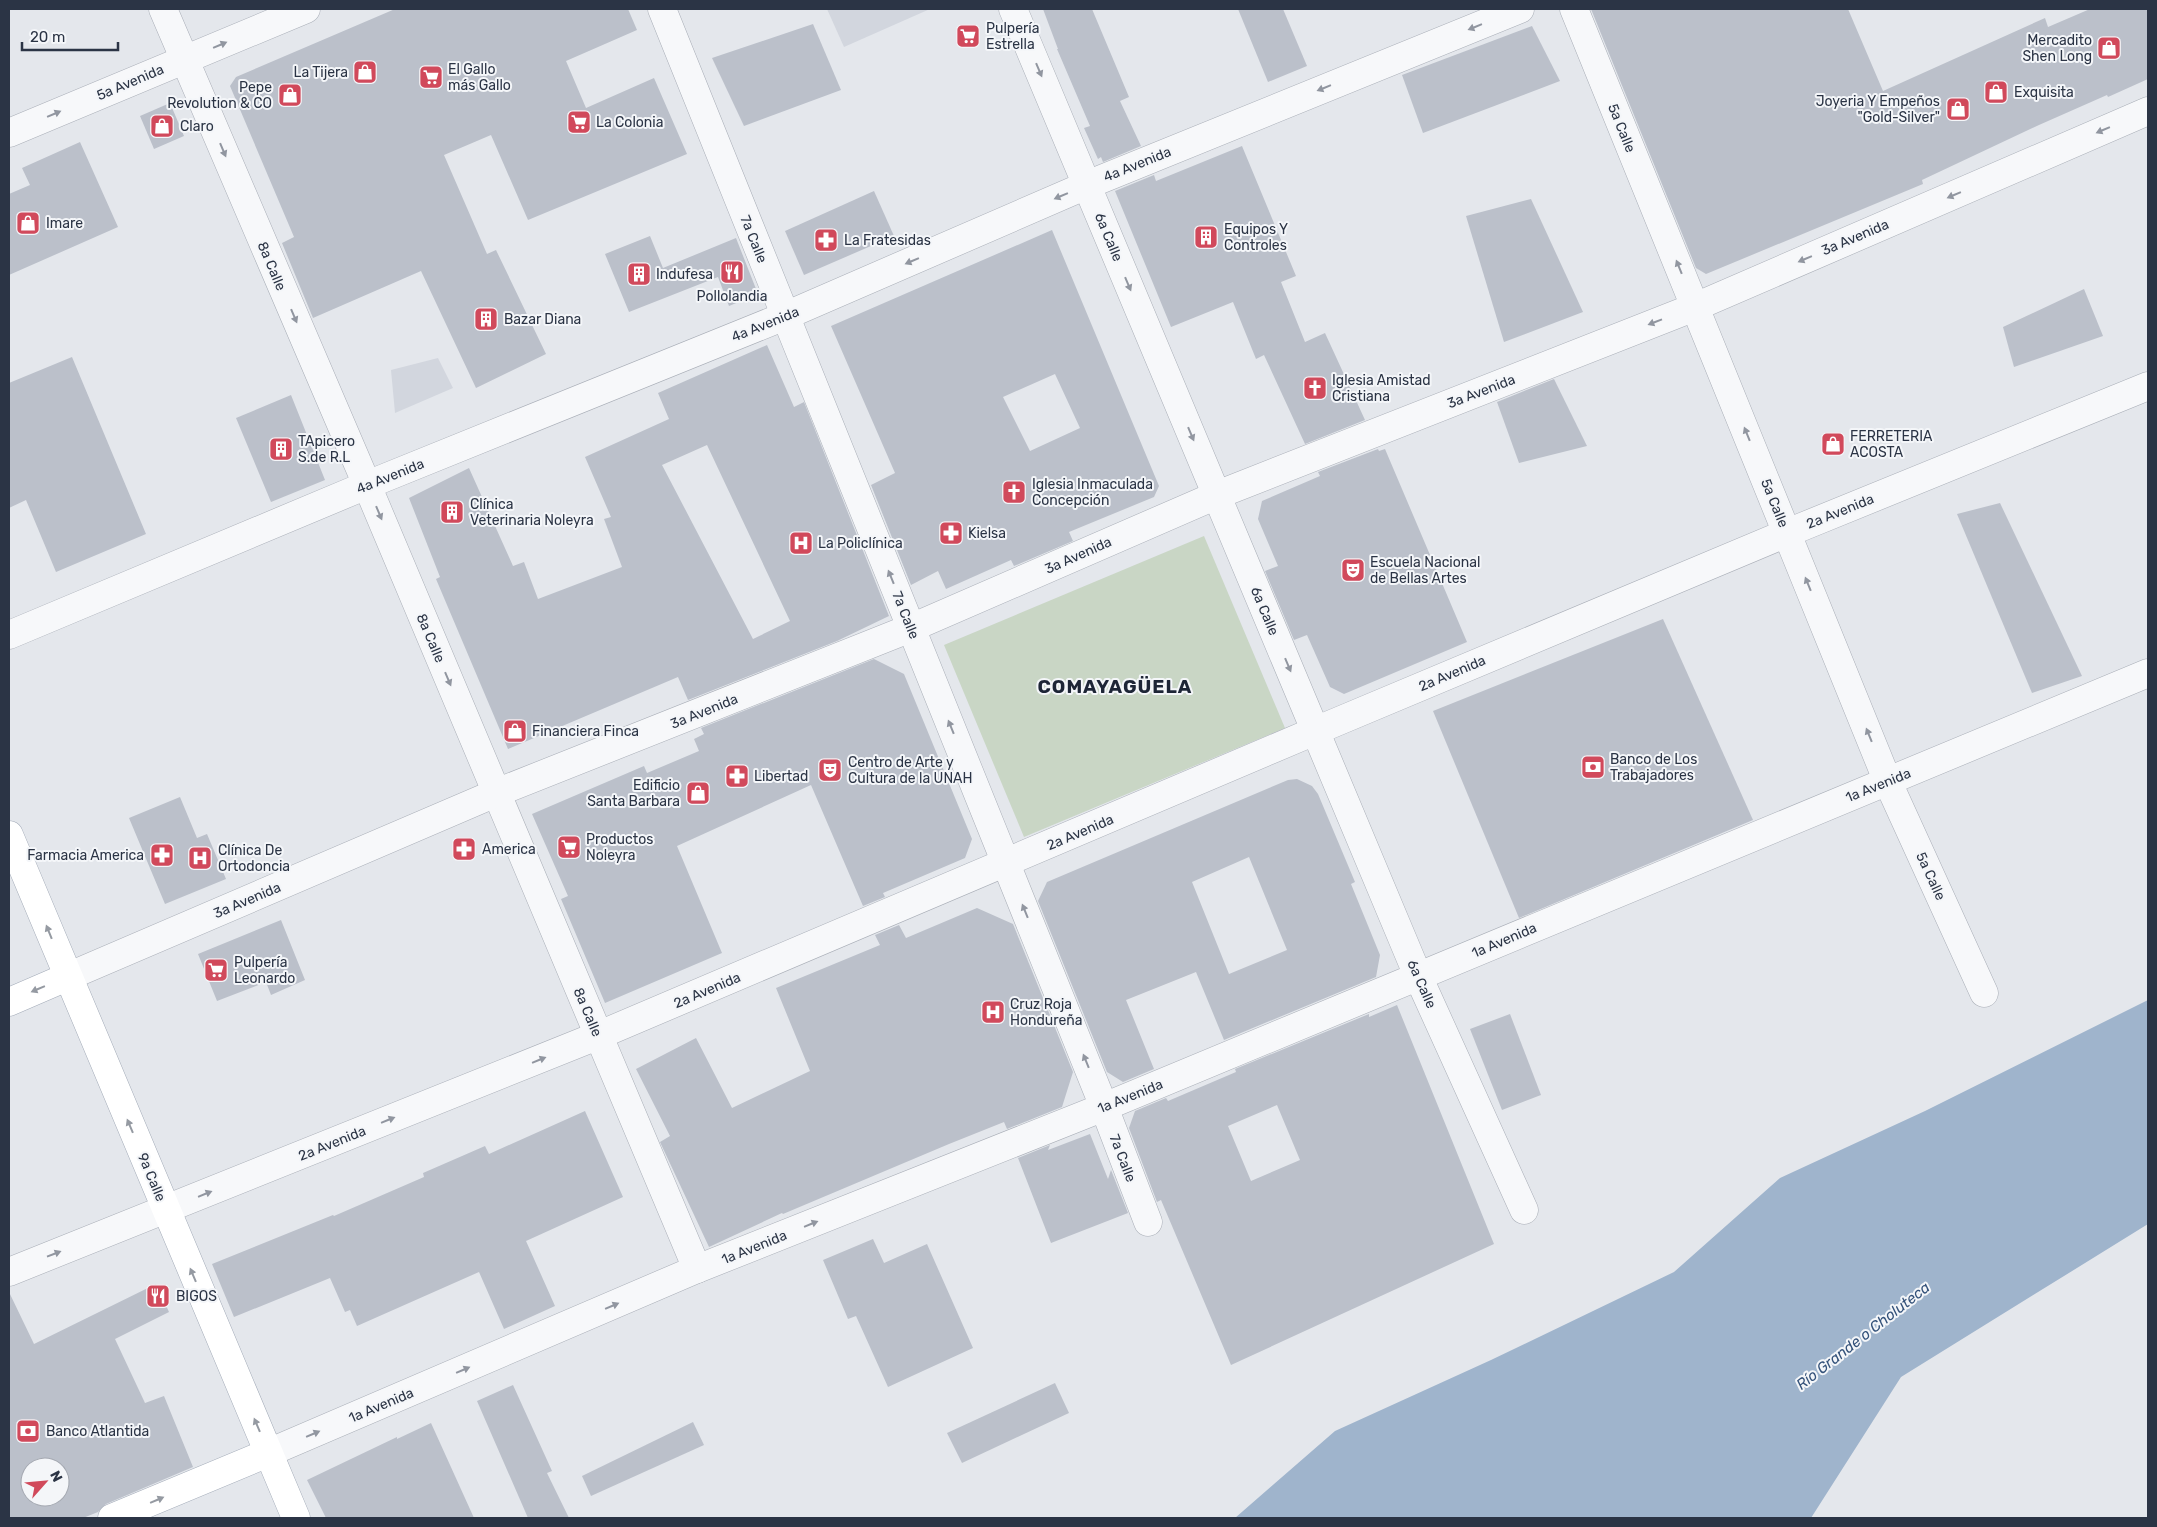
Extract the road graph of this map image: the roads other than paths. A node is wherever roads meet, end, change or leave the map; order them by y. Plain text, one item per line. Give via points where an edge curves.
1 (162, 9) edge
2 (306, 9) edge
3 (662, 9) edge
4 (1013, 9) edge
5 (1520, 9) edge
6 (1574, 9) edge
7 (184, 60) junction
8 (2148, 111) edge
9 (9, 133) edge
10 (1087, 185) junction
11 (1695, 307) junction
12 (785, 316) junction
13 (2148, 386) edge
14 (367, 485) junction
15 (1217, 495) junction
16 (1787, 533) junction
17 (911, 628) junction
18 (9, 635) edge
19 (2148, 673) edge
20 (1315, 731) junction
21 (1887, 780) junction
22 (496, 793) junction
23 (9, 835) edge
24 (1006, 864) junction
25 (1418, 976) junction
26 (67, 977) junction
27 (1984, 993) dead end
28 (9, 1002) edge
29 (598, 1036) junction
30 (1104, 1107) junction
31 (166, 1210) junction
32 (1524, 1210) dead end
33 (1148, 1222) dead end
34 (697, 1270) junction
35 (9, 1272) edge
36 (268, 1453) junction
37 (112, 1518) edge
38 (296, 1518) edge

1 - 7 street, 8a Calle
7 -> 2 street, 5a Avenida
3 - 12 street, 7a Calle
4 -> 10 street, 6a Calle
5 -> 10 street, 4a Avenida
11 -> 6 street, 5a Calle
9 -> 7 street, 5a Avenida
7 -> 14 street, 8a Calle
8 -> 11 street, 3a Avenida
10 -> 12 street, 4a Avenida
10 -> 15 street, 6a Calle
11 -> 15 street, 3a Avenida
16 -> 11 street, 5a Calle
12 - 14 street, 4a Avenida
17 -> 12 street, 7a Calle
13 - 16 street, 2a Avenida
14 - 18 street, 4a Avenida
14 -> 22 street, 8a Calle
15 - 17 street, 3a Avenida
15 -> 20 street, 6a Calle
16 - 20 street, 2a Avenida
21 -> 16 street, 5a Calle
17 - 22 street, 3a Avenida
24 -> 17 street, 7a Calle
19 - 21 street, 1a Avenida
20 - 24 street, 2a Avenida
20 - 25 street, 6a Calle
21 - 25 street, 1a Avenida
21 - 27 street, 5a Calle
22 - 26 street, 3a Avenida
22 - 29 street, 8a Calle
26 -> 23 main road, 9a Calle
24 - 29 street, 2a Avenida
30 -> 24 street, 7a Calle
25 - 30 street, 1a Avenida
25 - 32 street, 6a Calle
26 -> 28 main road, 3a Avenida
31 -> 26 main road, 9a Calle
31 -> 29 street, 2a Avenida
29 - 34 street, 8a Calle
30 - 33 street, 7a Calle
34 -> 30 street, 1a Avenida
35 -> 31 street, 2a Avenida
36 -> 31 main road, 9a Calle
36 -> 34 street, 1a Avenida
37 -> 36 main road, 1a Avenida
36 - 38 main road, 9a Calle

